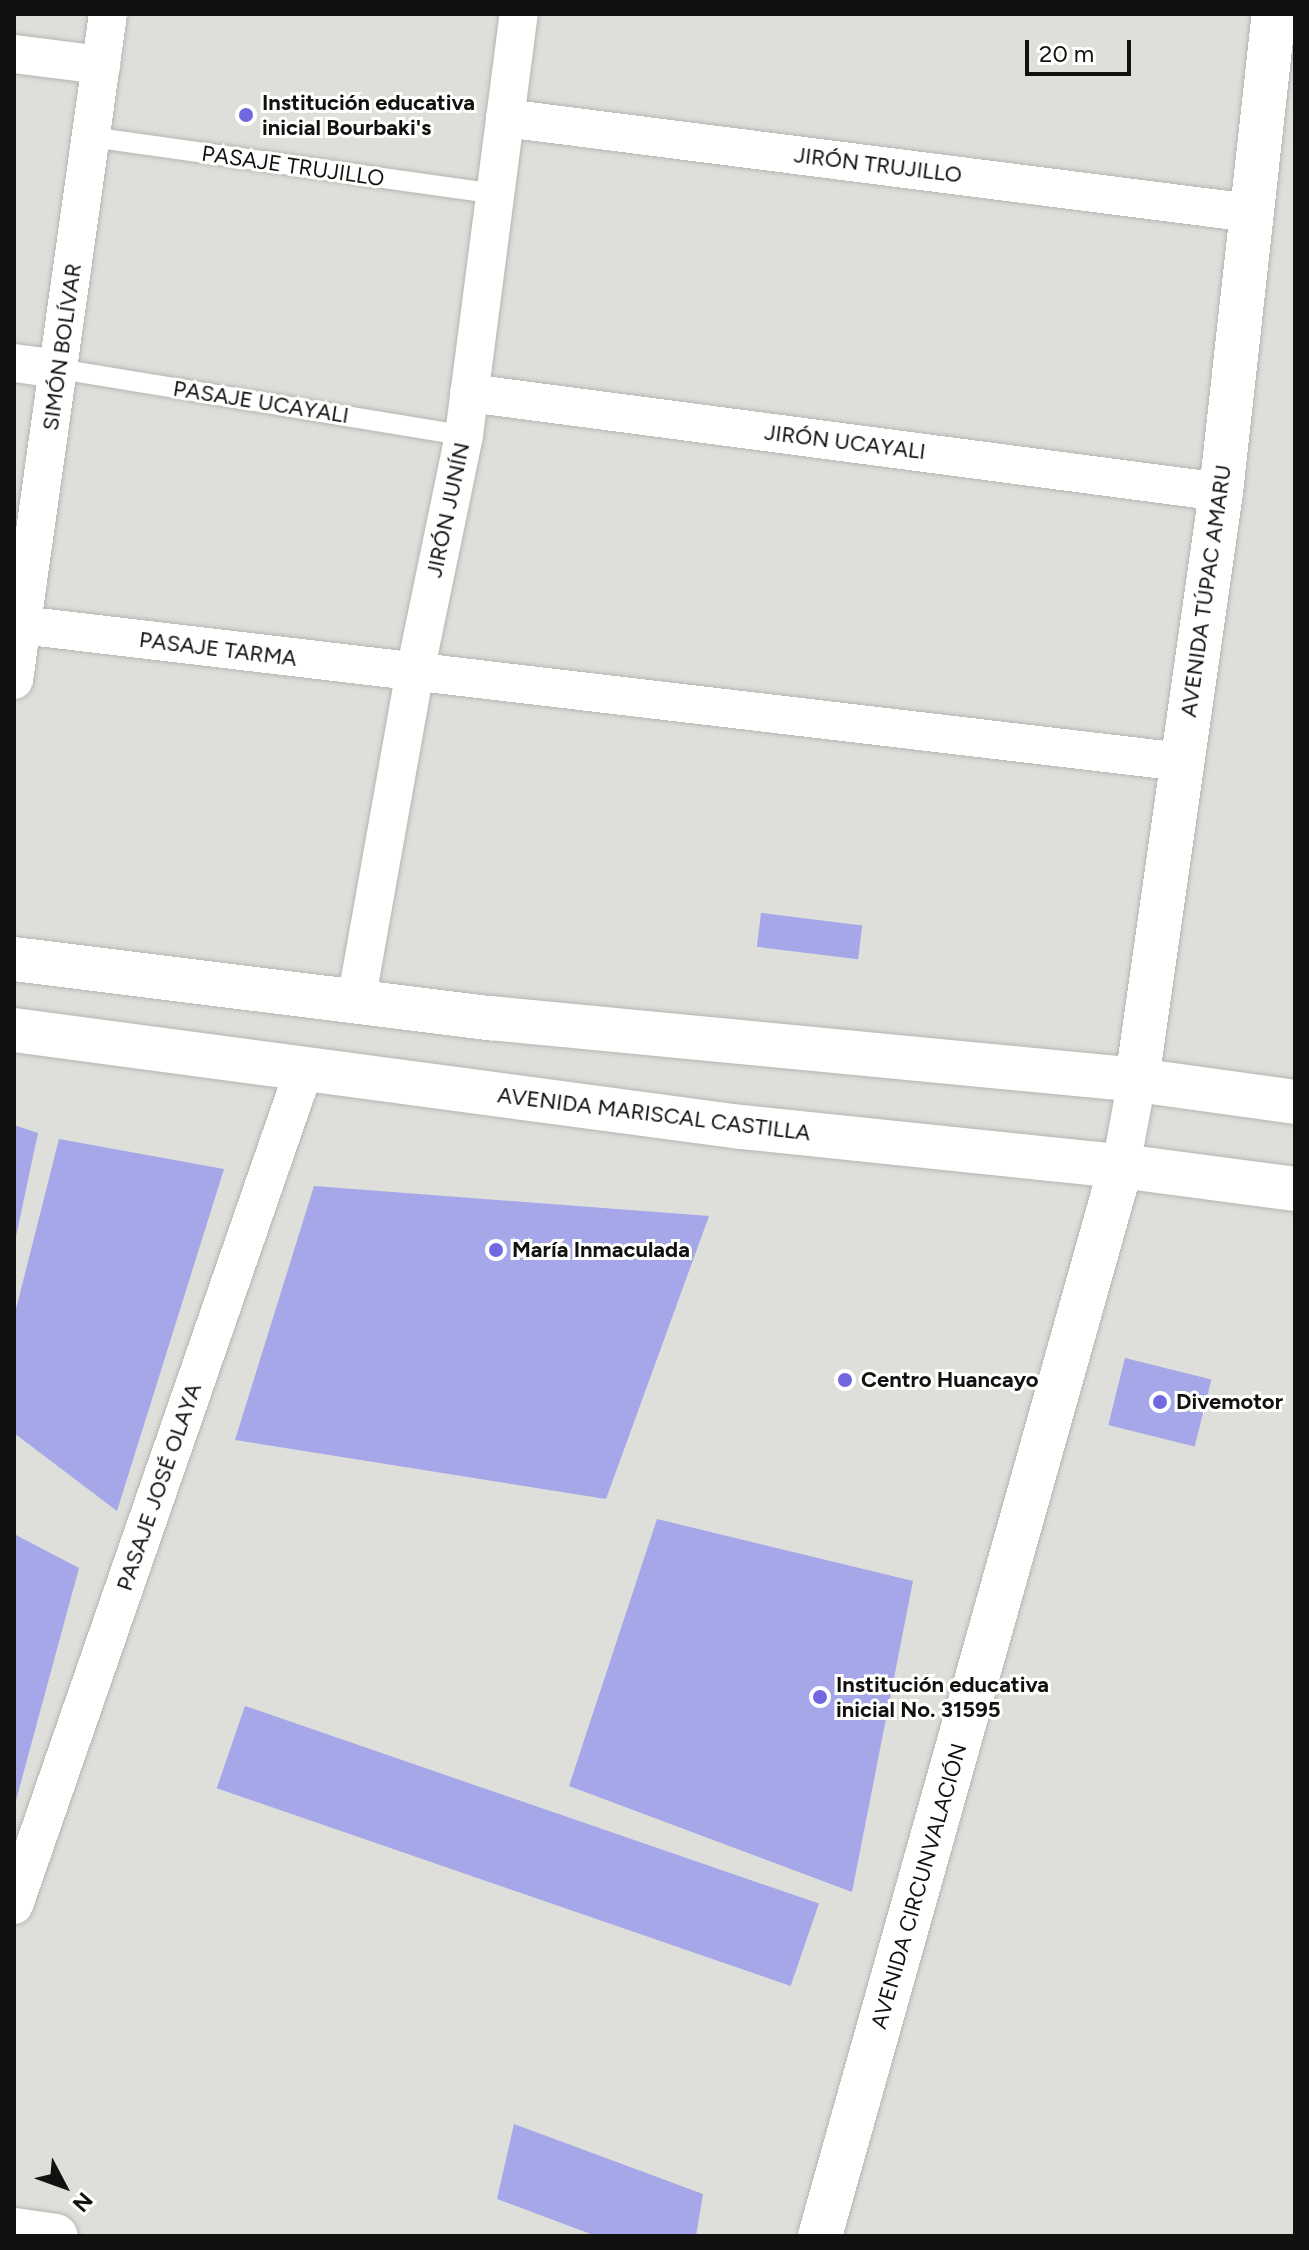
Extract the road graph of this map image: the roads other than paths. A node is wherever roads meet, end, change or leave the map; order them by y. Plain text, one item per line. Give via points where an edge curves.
1 (108, 14) edge
2 (519, 14) edge
3 (1274, 14) edge
4 (14, 54) edge
5 (101, 65) junction
6 (505, 118) junction
7 (91, 137) junction
8 (495, 194) junction
9 (1251, 213) junction
10 (14, 363) edge
11 (59, 369) junction
12 (469, 393) junction
13 (464, 435) junction
14 (1221, 492) junction
15 (21, 625) junction
16 (415, 672) junction
17 (14, 680) edge
18 (1182, 762) junction
19 (14, 959) edge
20 (356, 1002) junction
21 (14, 1030) edge
22 (304, 1070) junction
23 (1137, 1080) junction
24 (1295, 1102) edge
25 (1121, 1166) junction
26 (1295, 1189) edge
27 (14, 1905) edge
28 (14, 2230) edge
29 (56, 2236) edge
30 (820, 2236) edge

1 - 5 street, SIMÓN BOLÍVAR
2 - 6 street, JIRÓN JUNÍN
3 - 9 main road, AVENIDA TÚPAC AMARU
4 - 5 street
5 - 7 street, SIMÓN BOLÍVAR
6 - 8 street, JIRÓN JUNÍN
6 - 9 street, JIRÓN TRUJILLO
7 - 8 lane, PASAJE TRUJILLO
7 - 11 street, SIMÓN BOLÍVAR
8 - 12 street, JIRÓN JUNÍN
9 - 14 main road, AVENIDA TÚPAC AMARU
10 - 11 street
11 - 13 lane, PASAJE UCAYALI
11 - 15 street, SIMÓN BOLÍVAR
12 - 13 street, JIRÓN JUNÍN
12 - 14 street, JIRÓN UCAYALI
13 - 16 street, JIRÓN JUNÍN
14 - 18 main road, AVENIDA TÚPAC AMARU
15 - 16 street, PASAJE TARMA
15 - 17 street, SIMÓN BOLÍVAR
16 - 18 street, PASAJE TARMA
16 - 20 street, JIRÓN JUNÍN
18 - 23 main road, AVENIDA TÚPAC AMARU
19 - 20 main road
20 - 23 main road
21 - 22 main road, AVENIDA MARISCAL CASTILLA
22 - 25 main road, AVENIDA MARISCAL CASTILLA via 741,1127
22 - 27 street, PASAJE JOSÉ OLAYA
23 - 24 main road
23 - 25 street, AVENIDA TÚPAC AMARU
25 - 26 main road, AVENIDA MARISCAL CASTILLA
25 - 30 main road, AVENIDA CIRCUNVALACIÓN
28 - 29 main road

